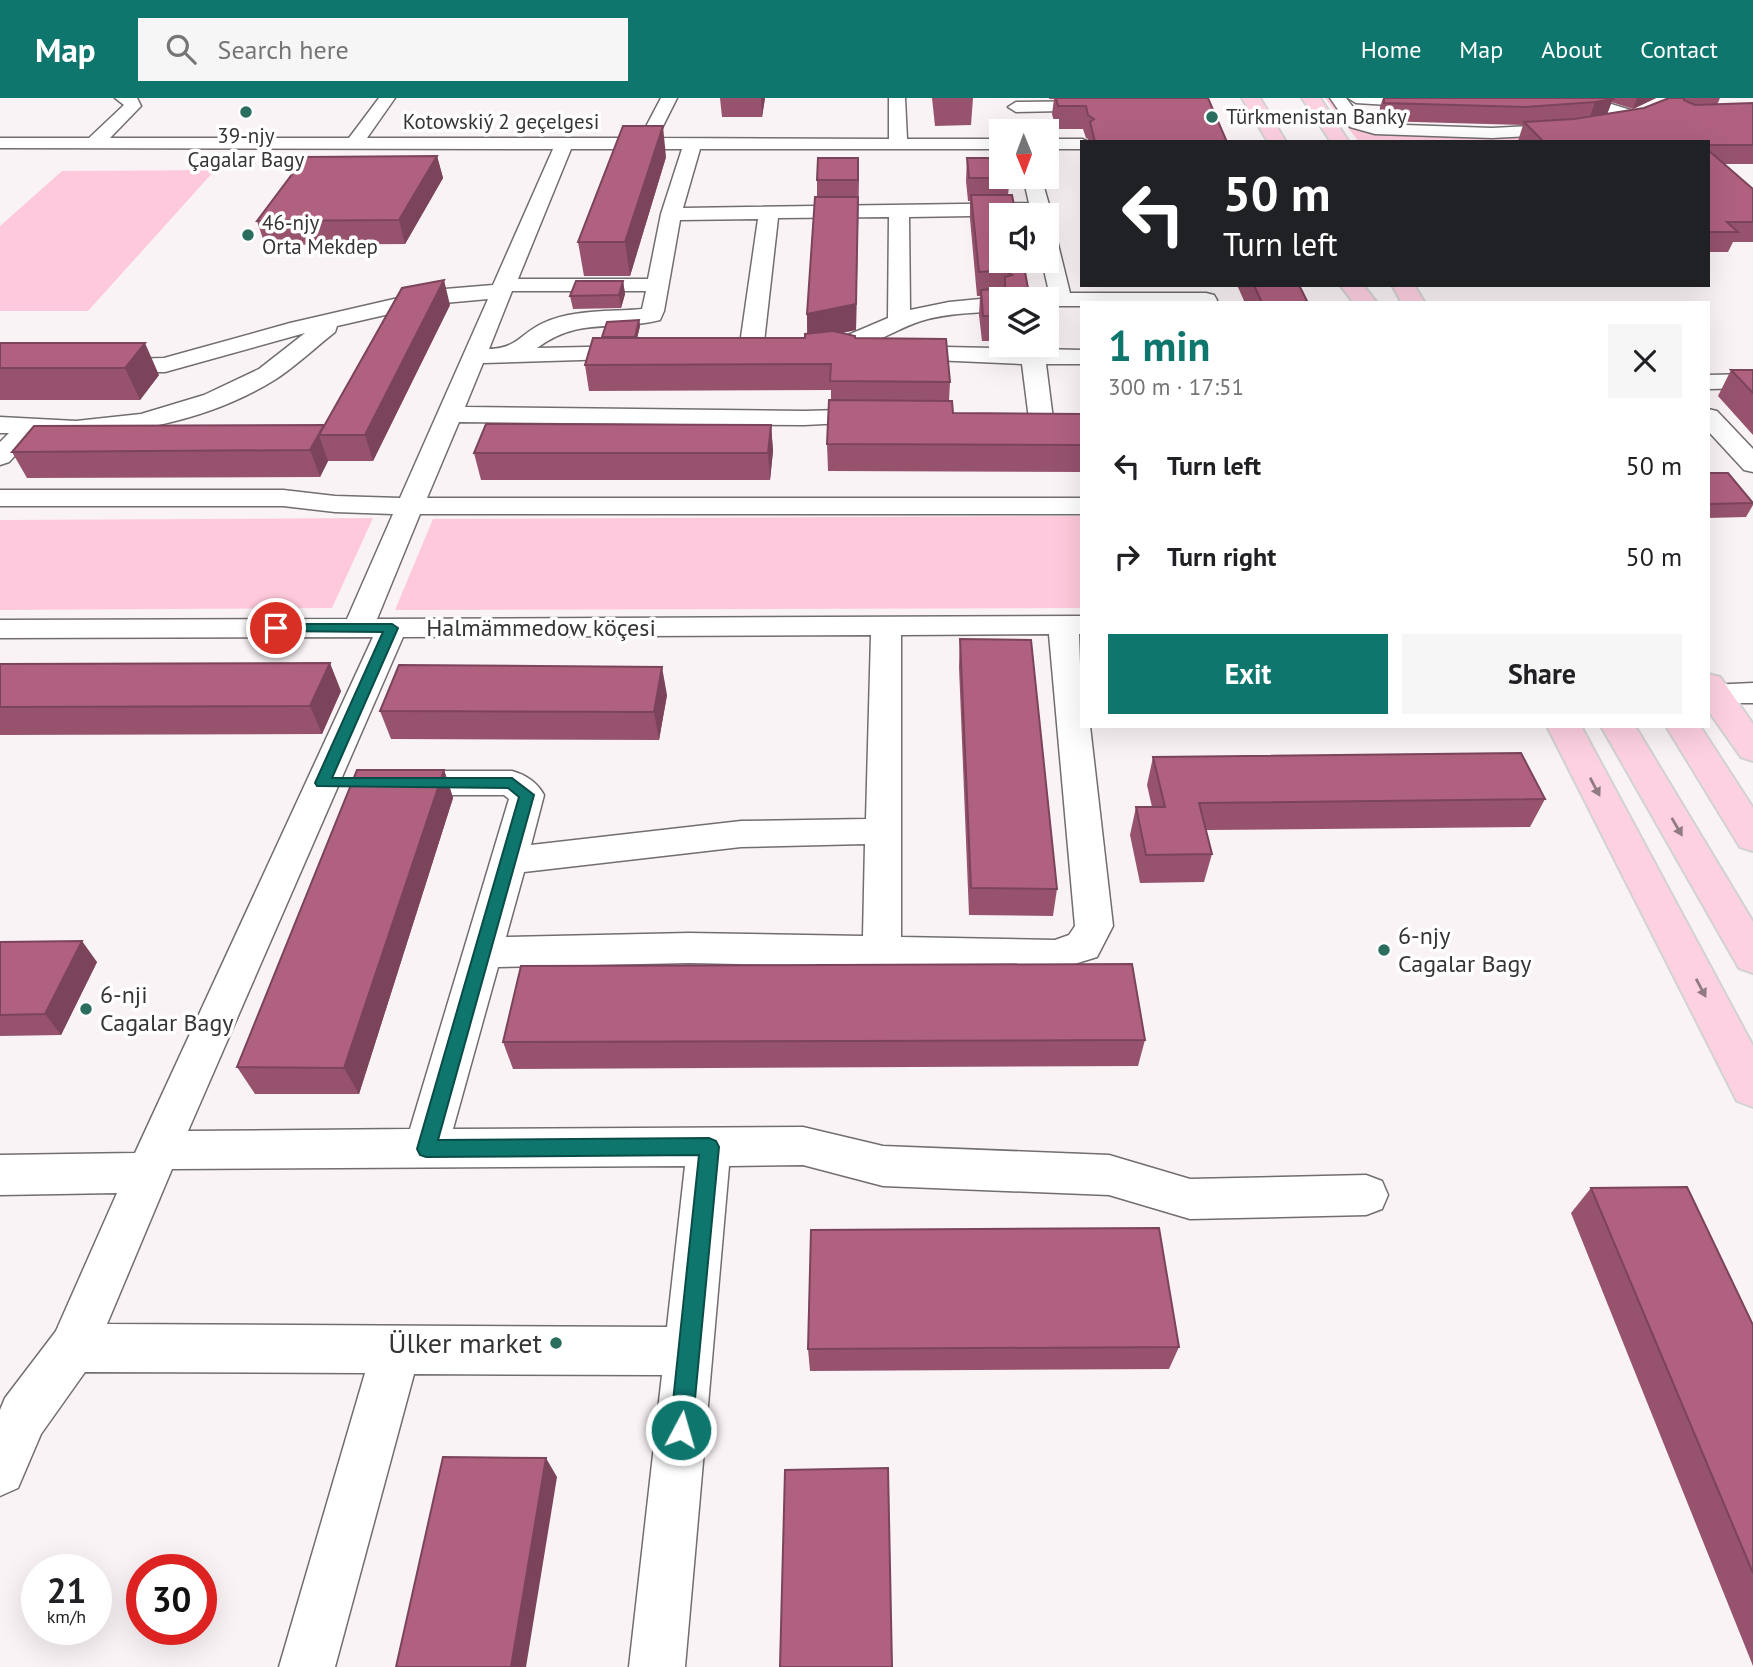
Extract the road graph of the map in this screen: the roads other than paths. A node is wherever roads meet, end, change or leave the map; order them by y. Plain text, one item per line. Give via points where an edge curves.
1 (143, 98) edge
2 (387, 98) edge
3 (669, 98) edge
4 (897, 98) edge
5 (1251, 98) edge
6 (1311, 98) edge
7 (1338, 98) edge
8 (1356, 98) edge
9 (1531, 98) edge
10 (1575, 98) edge
11 (1466, 101) edge
12 (125, 105) edge
13 (1103, 106) edge
14 (1016, 108) edge
15 (1273, 134) edge
16 (898, 136) junction
17 (649, 137) junction
18 (1339, 140) edge
19 (0, 143) edge
20 (94, 143) junction
21 (989, 143) edge
22 (355, 144) junction
23 (1059, 144) edge
24 (1080, 144) edge
25 (564, 145) junction
26 (692, 145) junction
27 (899, 210) junction
28 (989, 211) edge
29 (769, 212) junction
30 (671, 214) junction
31 (1059, 243) edge
32 (1071, 245) dead end
33 (658, 285) junction
34 (1352, 287) edge
35 (503, 288) junction
36 (1205, 296) edge
37 (1059, 299) edge
38 (1366, 301) edge
39 (989, 305) edge
40 (652, 315) junction
41 (336, 320) junction
42 (899, 321) junction
43 (751, 351) junction
44 (775, 351) edge
45 (725, 352) edge
46 (553, 355) junction
47 (474, 356) junction
48 (511, 356) junction
49 (1080, 357) edge
50 (1033, 358) junction
51 (83, 365) edge
52 (1710, 382) edge
53 (1753, 382) edge
54 (544, 395) junction
55 (449, 414) junction
56 (895, 417) edge
57 (1014, 418) edge
58 (1710, 418) edge
59 (1041, 419) junction
60 (1068, 419) edge
61 (0, 425) edge
62 (30, 425) junction
63 (0, 457) edge
64 (1753, 464) edge
65 (0, 498) edge
66 (410, 506) junction
67 (1080, 506) edge
68 (1072, 625) edge
69 (886, 627) junction
70 (375, 628) junction
71 (0, 629) edge
72 (1711, 689) edge
73 (1753, 693) edge
74 (1565, 728) edge
75 (1619, 728) edge
76 (1684, 728) edge
77 (1753, 749) edge
78 (322, 783) junction
79 (885, 831) junction
80 (1753, 838) edge
81 (509, 862) junction
82 (484, 952) junction
83 (882, 952) junction
84 (1753, 957) edge
85 (1753, 1087) edge
86 (709, 1147) junction
87 (426, 1149) junction
88 (153, 1162) junction
89 (0, 1175) edge
90 (1366, 1195) dead end
91 (73, 1348) junction
92 (396, 1350) junction
93 (689, 1351) junction
94 (11, 1413) edge
95 (0, 1469) edge
96 (307, 1667) edge
97 (657, 1667) edge

1 - 12 street
2 - 22 street
3 - 17 street
4 - 16 street
5 - 15 main road
6 - 18 main road
7 - 10 street via 1356,123 1405,131 1539,132 1595,126 1642,114
8 - 11 street
9 - 11 street
12 - 20 street
13 - 14 street
16 - 17 street
16 - 21 street, Kotowskiý 2 geçelgesi
16 - 26 street, Kotowskiý 2 geçelgesi
17 - 25 street, Kotowskiý 2 geçelgesi
17 - 26 street, Kotowskiý 2 geçelgesi
19 - 20 street, Kotowskiý 2 geçelgesi
20 - 22 street, Kotowskiý 2 geçelgesi
22 - 25 street, Kotowskiý 2 geçelgesi
23 - 24 street
25 - 35 street
26 - 30 street
27 - 28 street
27 - 29 street
27 - 42 street
29 - 30 street
29 - 43 street
30 - 33 street
31 - 32 street
33 - 35 street
33 - 40 street
34 - 38 main road
35 - 41 street via 433,297
35 - 47 street
36 - 37 street
39 - 42 street via 931,310
40 - 46 street via 652,353
40 - 48 street via 574,321 549,329
41 - 51 street via 165,365
41 - 62 street via 267,374 213,400 144,421 76,429
42 - 50 street via 867,338 811,350
43 - 44 street
43 - 45 street
46 - 48 street
46 - 54 street
47 - 48 street
47 - 55 street
49 - 50 street
50 - 59 street
52 - 53 street
54 - 55 street
54 - 56 street via 804,418
55 - 66 street
57 - 59 street
58 - 64 street
59 - 60 street
61 - 62 street
62 - 63 street
65 - 66 street via 284,498
66 - 67 street
66 - 70 street
68 - 69 street, Halmämmedow köçesi
68 - 83 street via 1094,926 1083,946 1055,955
69 - 70 street, Halmämmedow köçesi
69 - 79 street
70 - 71 street, Halmämmedow köçesi
70 - 78 street
72 - 73 street
72 - 77 main road
74 -> 85 main road
75 -> 84 main road
76 - 80 main road
78 - 81 street via 512,783 527,795
78 - 88 street
79 - 81 street via 741,834
79 - 83 street
81 - 82 street
82 - 83 street via 689,948
82 - 87 street
86 - 87 street
86 - 90 street via 803,1146 883,1166 1109,1175 1190,1199
86 - 93 street
87 - 88 street
88 - 89 street
88 - 91 street
91 - 92 street
91 - 94 street
92 - 93 street
92 - 96 street
93 - 97 street
94 - 95 street

